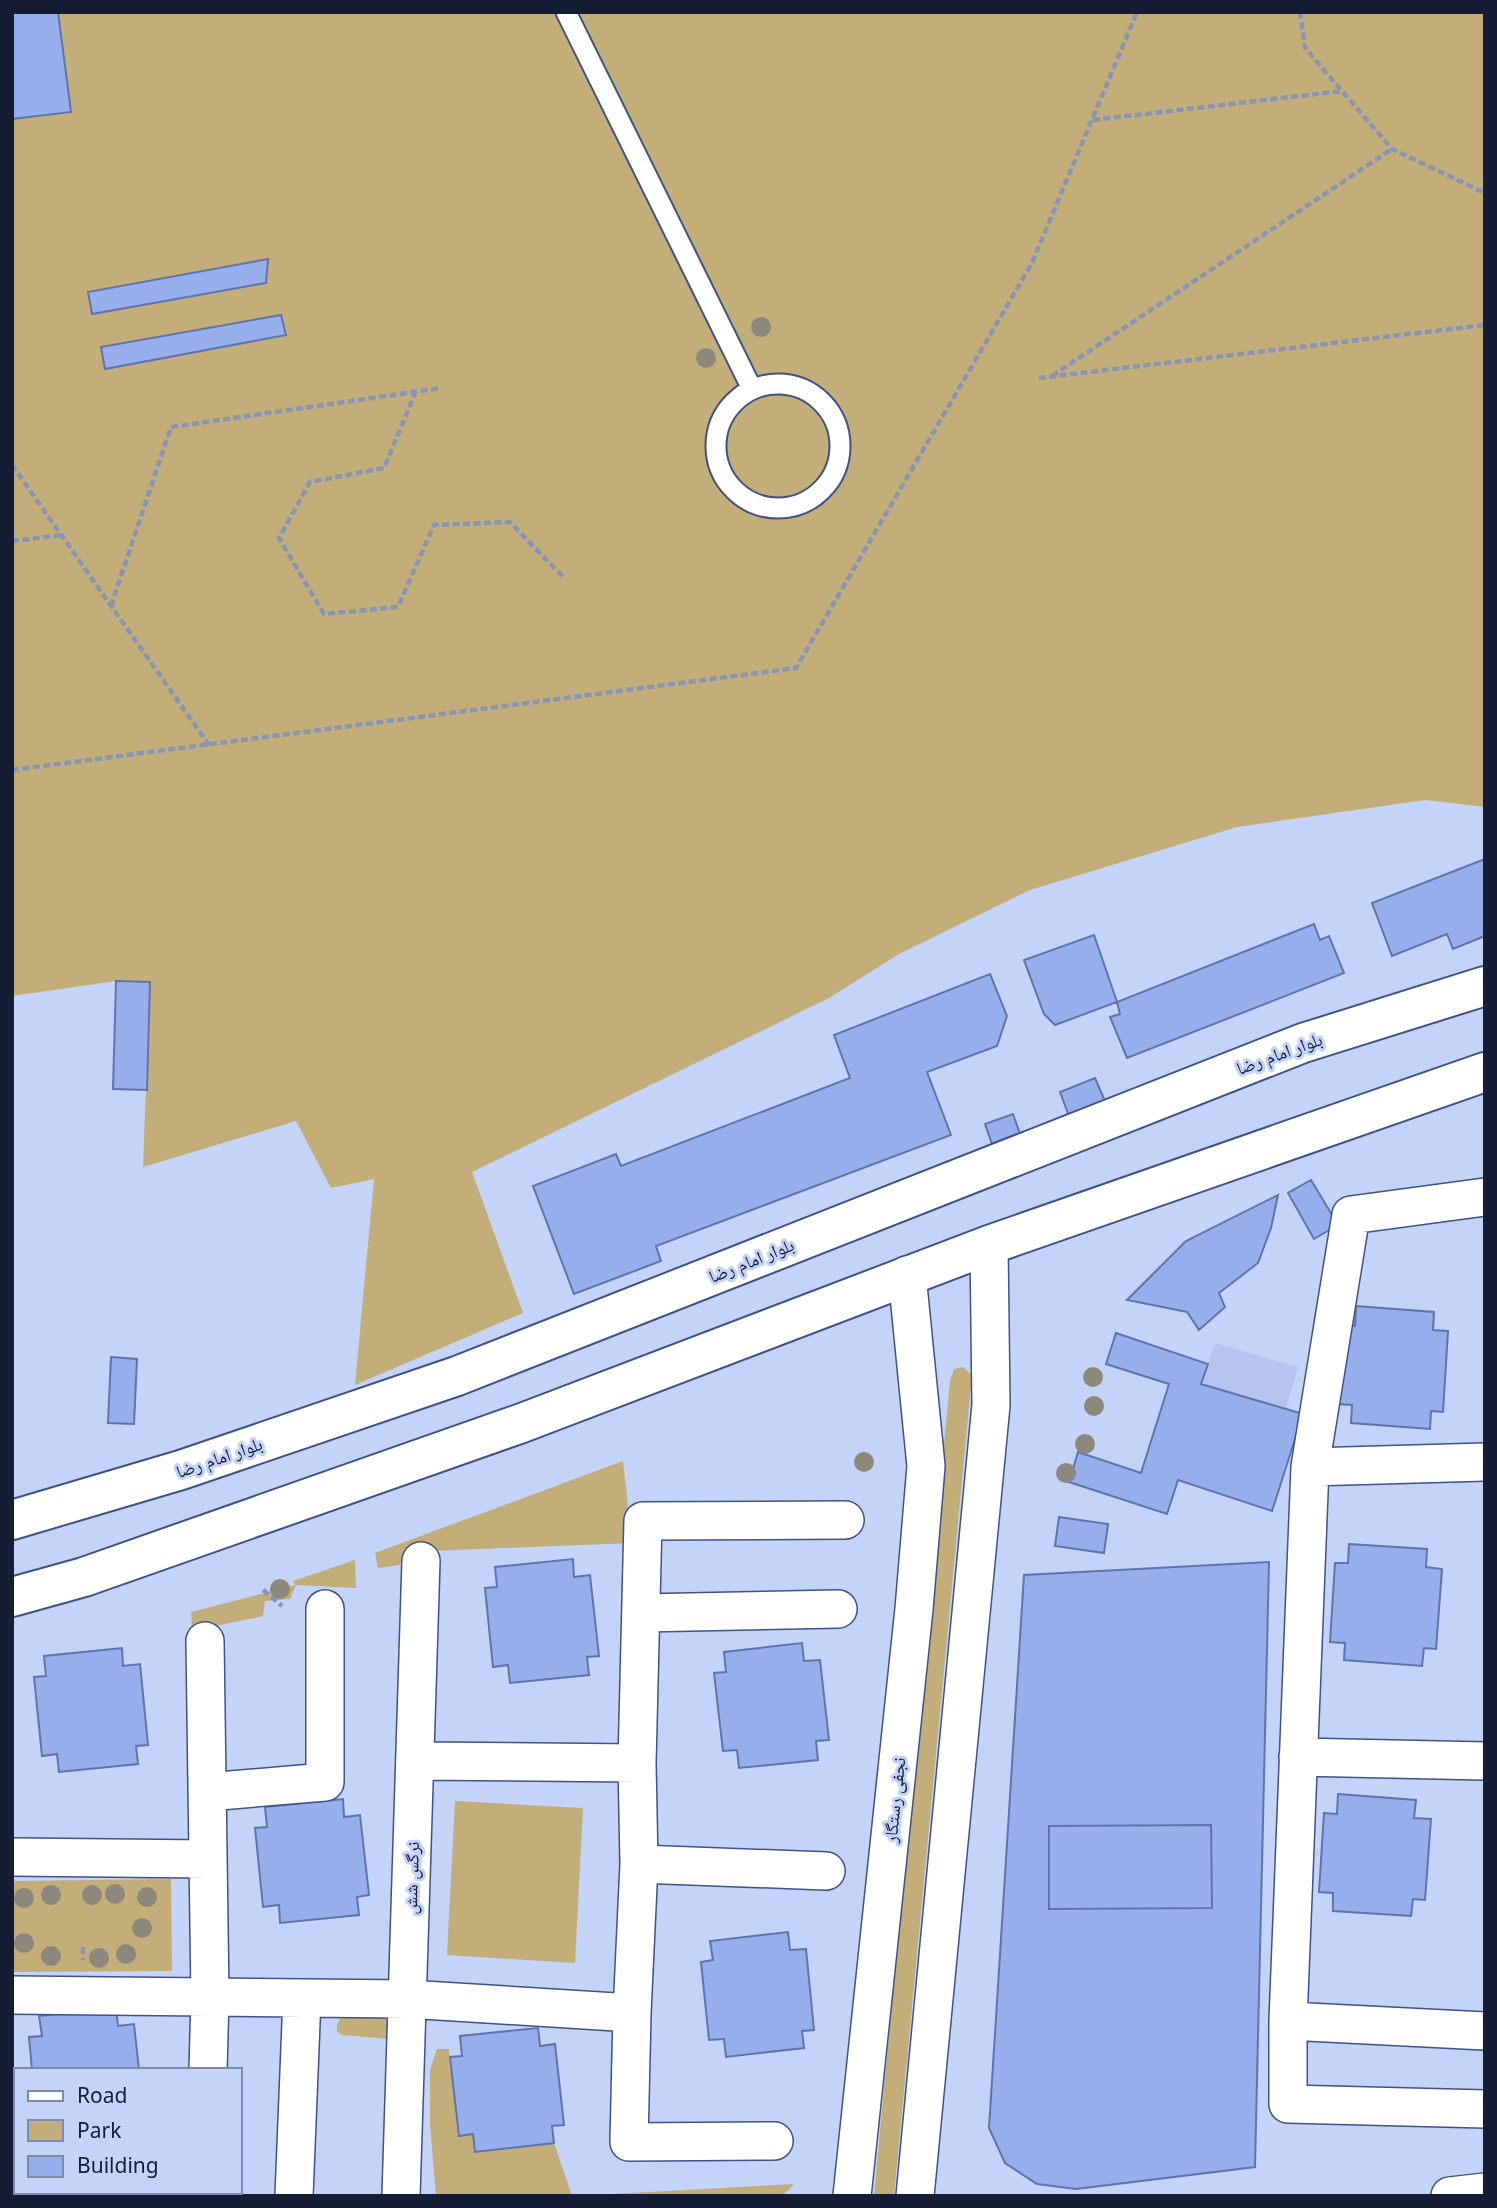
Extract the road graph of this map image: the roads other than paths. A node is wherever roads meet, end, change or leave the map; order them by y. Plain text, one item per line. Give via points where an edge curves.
1 (566, 12) edge
2 (751, 389) junction
3 (1485, 986) edge
4 (1485, 1072) edge
5 (1485, 1197) edge
6 (989, 1245) junction
7 (907, 1275) junction
8 (1485, 1462) edge
9 (1310, 1467) junction
10 (12, 1520) edge
11 (845, 1520) dead end
12 (422, 1561) dead end
13 (12, 1597) edge
14 (325, 1609) dead end
15 (838, 1609) dead end
16 (640, 1613) junction
17 (205, 1641) dead end
18 (1298, 1757) junction
19 (416, 1760) junction
20 (1485, 1761) edge
21 (637, 1763) junction
22 (207, 1792) junction
23 (12, 1857) edge
24 (208, 1859) junction
25 (639, 1864) junction
26 (826, 1871) dead end
27 (12, 1994) edge
28 (210, 1997) junction
29 (302, 1998) junction
30 (407, 1999) junction
31 (632, 2013) junction
32 (1288, 2021) junction
33 (1485, 2031) edge
34 (208, 2068) edge
35 (1485, 2109) edge
36 (774, 2141) dead end
37 (1485, 2192) edge
38 (294, 2196) edge
39 (401, 2196) edge
40 (852, 2196) edge
41 (915, 2196) edge
42 (1450, 2196) edge

1 - 2 lane
2 - 2 lane via 792,384 826,406 837,424 838,465 814,498 795,507 774,509 754,504 736,493 723,477 716,458 722,417 734,400
3 - 10 street, بلوار امام رضا via 1303,1043 457,1376 181,1470
4 - 6 street
5 - 9 street via 1351,1215
6 - 7 street
6 - 41 street via 991,1405
7 - 13 street via 522,1423 84,1577
7 - 40 street, نجفی رستگار via 926,1466
8 - 9 street
9 - 18 street
11 - 16 street via 643,1521
12 - 19 street, نرگس شش
14 - 22 street via 325,1782
15 - 16 street
16 - 21 street
17 - 22 street
18 - 20 street
18 - 32 street
19 - 21 street
19 - 30 street, نرگس شش
21 - 25 street
22 - 24 street
23 - 24 street
24 - 28 street
25 - 26 street
25 - 31 street
27 - 28 street
28 - 29 street
28 - 34 street
29 - 30 street
29 - 38 street
30 - 31 street
30 - 39 street, نرگس شش
31 - 36 street via 629,2142
32 - 33 street
32 - 35 street via 1288,2104
37 - 42 street

